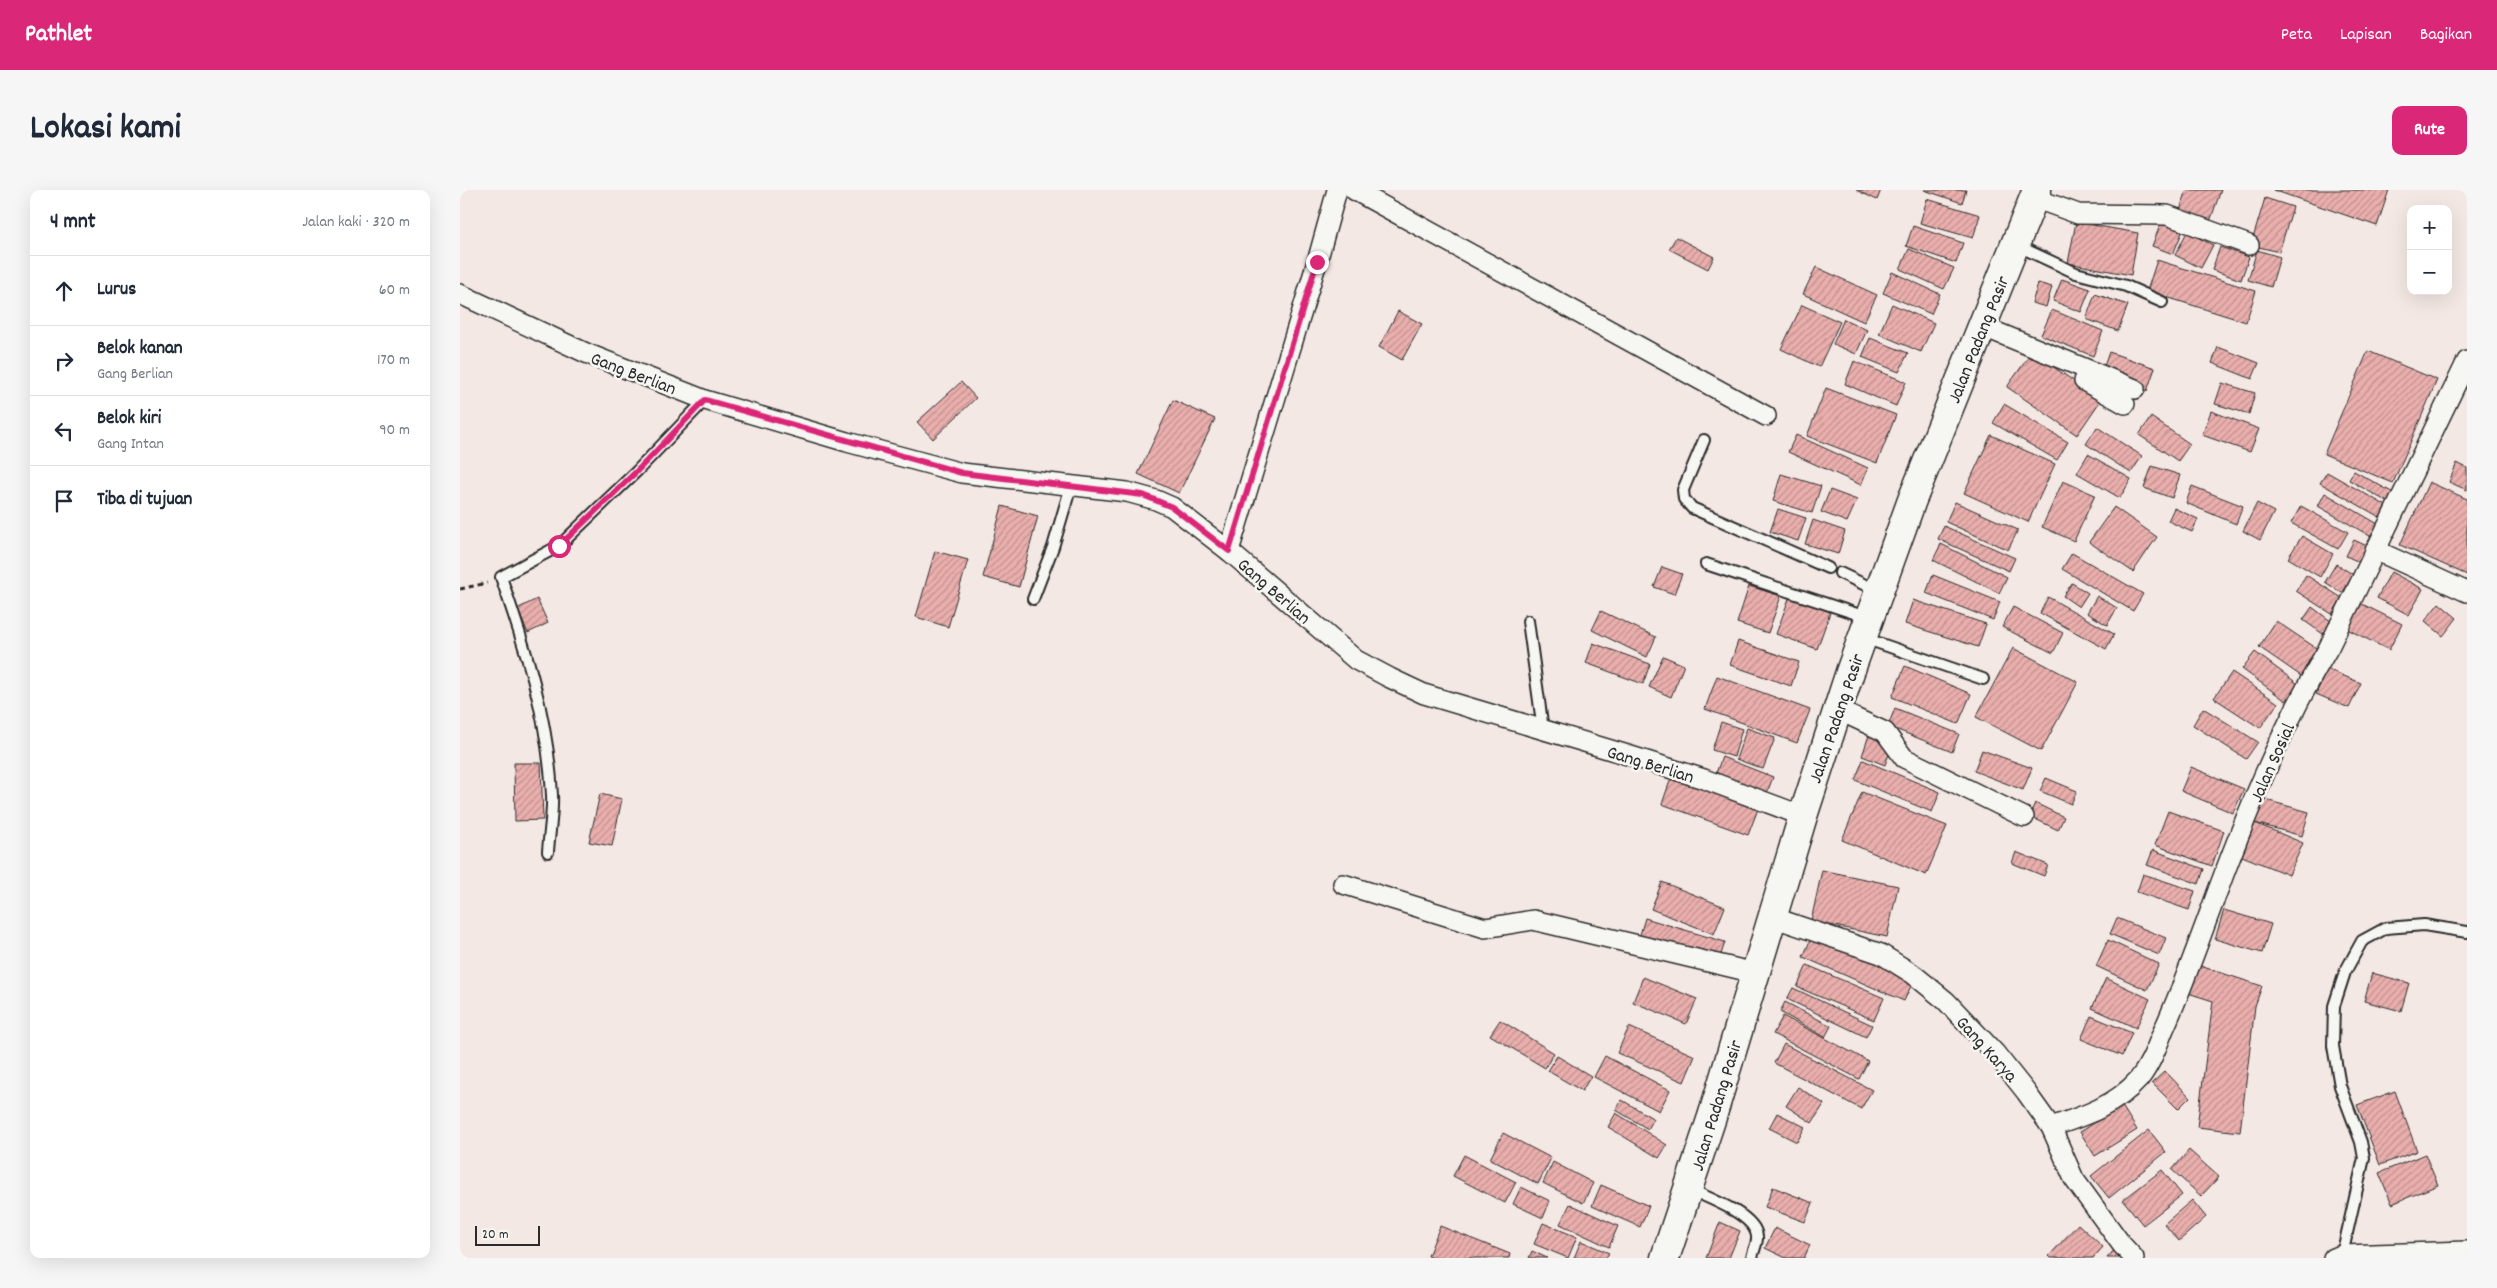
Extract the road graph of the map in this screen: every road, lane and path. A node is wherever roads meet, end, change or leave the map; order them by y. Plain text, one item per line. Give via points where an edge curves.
1 (1337, 190) edge
2 (1354, 190) edge
3 (2036, 194) edge
4 (2015, 244) junction
5 (2249, 245) dead end
6 (460, 294) edge
7 (2162, 302) dead end
8 (1984, 327) junction
9 (2467, 361) edge
10 (2130, 397) dead end
11 (705, 400) junction
12 (1766, 416) dead end
13 (1704, 440) dead end
14 (1071, 486) junction
15 (2375, 550) junction
16 (1229, 551) junction
17 (1706, 564) dead end
18 (1828, 568) dead end
19 (1840, 573) dead end
20 (501, 577) junction
21 (460, 589) edge
22 (1879, 592) junction
23 (2467, 592) edge
24 (1033, 599) dead end
25 (1528, 621) dead end
26 (1866, 628) junction
27 (1983, 679) dead end
28 (1838, 710) junction
29 (1543, 730) junction
30 (1803, 816) junction
31 (2024, 816) dead end
32 (548, 852) dead end
33 (1344, 884) dead end
34 (1772, 917) junction
35 (2467, 932) edge
36 (1755, 973) junction
37 (2050, 1127) junction
38 (1688, 1188) junction
39 (2467, 1251) edge
40 (2337, 1257) edge
41 (1665, 1258) edge
42 (1752, 1258) edge
43 (2134, 1258) edge

1 - 16 street
2 - 12 street
3 - 4 highway, Jalan Padang Pasir
3 - 5 street via 2078,214 2167,215
4 - 7 lane via 2063,268 2126,286
4 - 8 highway, Jalan Padang Pasir
6 - 11 street, Gang Berlian via 586,353
8 - 10 street via 2088,370 2084,381
8 - 22 highway, Jalan Padang Pasir via 1912,500
9 - 15 street, Jalan Sosial
11 - 14 street, Gang Berlian via 962,473
11 - 20 lane via 559,546
13 - 18 lane via 1683,490 1684,498 1692,508
14 - 16 street, Gang Berlian via 1127,492 1156,500 1172,507
14 - 24 lane
15 - 23 street
15 - 37 street, Jalan Sosial via 2329,647 2302,693 2241,827 2183,985 2149,1063 2127,1091 2109,1104 2092,1114
16 - 29 street, Gang Berlian via 1356,660 1424,694
17 - 26 lane
19 - 22 lane
20 - 21 path
20 - 32 lane via 531,667 546,732 552,798
22 - 26 highway, Jalan Padang Pasir
25 - 29 lane
26 - 27 lane
26 - 28 highway, Jalan Padang Pasir
28 - 30 highway, Jalan Padang Pasir
28 - 31 street via 1885,732 1904,758
29 - 30 street, Gang Berlian via 1704,779
30 - 34 highway, Jalan Padang Pasir
33 - 36 street via 1485,928 1533,920
34 - 36 highway, Jalan Padang Pasir
34 - 37 street, Gang Karya via 1881,954 1927,984 1995,1053
35 - 40 lane via 2424,925 2386,928 2362,941 2345,972 2334,1006 2333,1046 2340,1086 2364,1158
36 - 38 highway, Jalan Padang Pasir
37 - 43 street, Gang Karya via 2074,1179
38 - 41 highway, Jalan Padang Pasir
38 - 42 lane via 1744,1216 1753,1224 1757,1237
39 - 40 street

